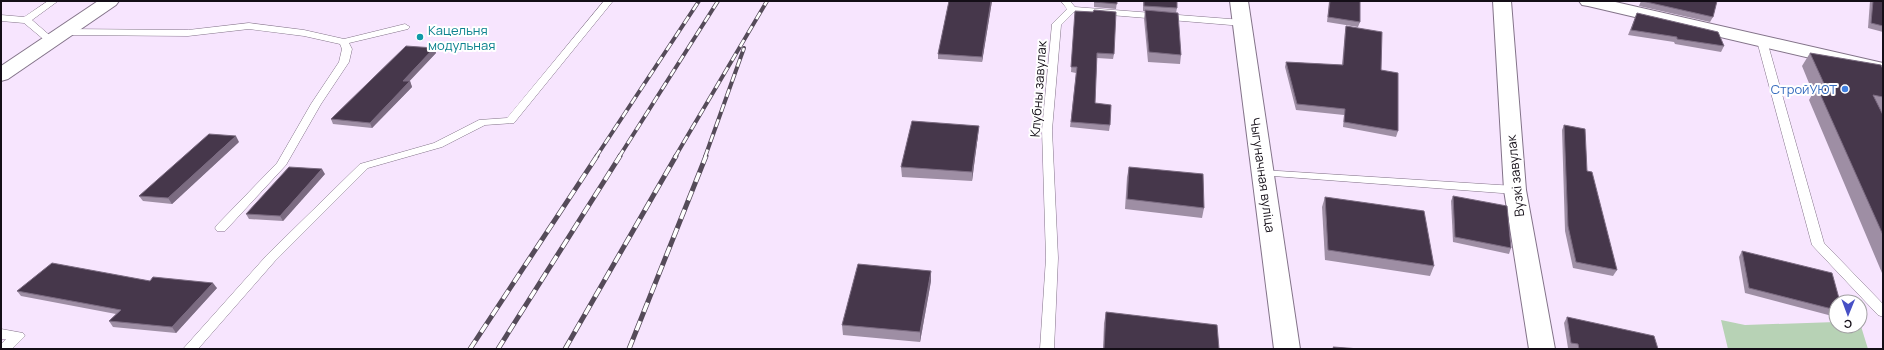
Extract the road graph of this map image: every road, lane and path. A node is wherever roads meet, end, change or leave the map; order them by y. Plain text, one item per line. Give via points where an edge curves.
1 (54, 1) edge
2 (110, 1) edge
3 (609, 1) edge
4 (1065, 1) edge
5 (1239, 1) edge
6 (1502, 1) edge
7 (1588, 1) edge
8 (1072, 9) junction
9 (1, 18) edge
10 (26, 20) junction
11 (1243, 23) junction
12 (405, 27) dead end
13 (58, 36) junction
14 (1762, 41) junction
15 (344, 42) junction
16 (1883, 69) edge
17 (1, 75) edge
18 (1263, 173) junction
19 (1515, 190) junction
20 (221, 228) dead end
21 (1883, 312) edge
22 (1, 334) edge
23 (4, 349) edge
24 (190, 349) edge
25 (1047, 349) edge
26 (1287, 349) edge
27 (1542, 349) edge

1 - 10 lane
2 - 13 street
3 - 24 lane via 510,122 483,122 438,145 364,166 271,258
4 - 8 lane
5 - 11 street, Чыгуначная вуліца
6 - 19 street, Вузкі завулак
7 - 14 street
8 - 11 lane
8 - 25 lane, Клубны завулак via 1057,24 1047,130 1052,258
9 - 10 lane
10 - 13 lane
11 - 18 street, Чыгуначная вуліца
12 - 15 lane
13 - 15 lane via 188,33 249,26 304,32
13 - 17 street
14 - 16 street
14 - 21 lane via 1818,245
15 - 20 lane via 347,49 344,62 281,165
18 - 19 lane
18 - 26 street, Чыгуначная вуліца
19 - 27 street, Вузкі завулак
22 - 23 lane via 18,336

